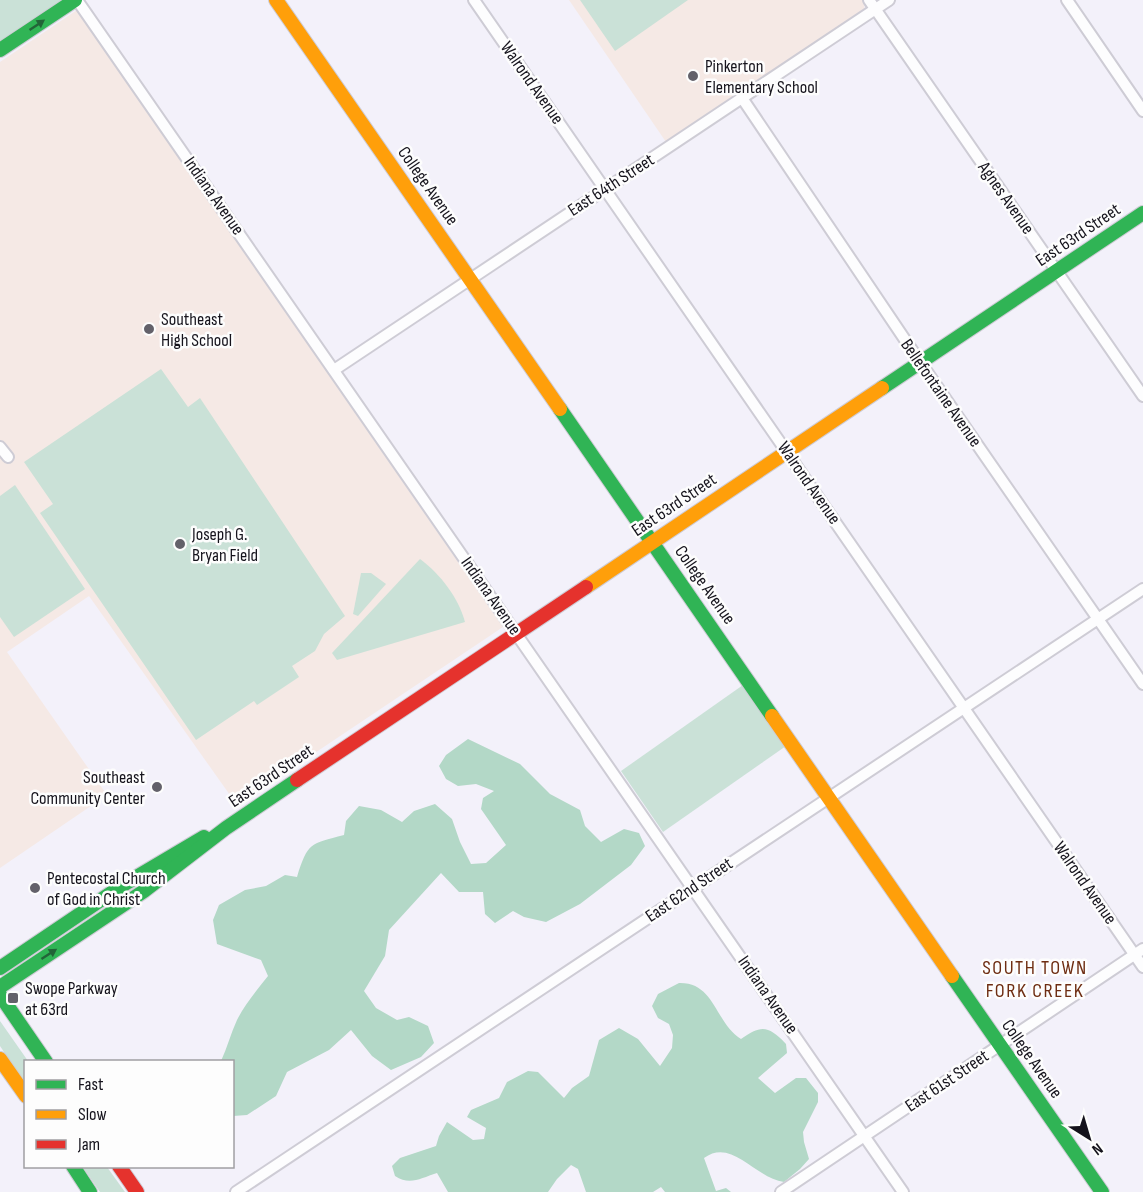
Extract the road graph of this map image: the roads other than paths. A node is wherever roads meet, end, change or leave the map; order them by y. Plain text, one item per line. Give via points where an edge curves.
1 (76, 0) edge
2 (276, 0) edge
3 (474, 0) edge
4 (889, 0) edge
5 (1067, 0) edge
6 (873, 4) edge
7 (0, 50) edge
8 (742, 98) junction
9 (1143, 111) edge
10 (606, 189) junction
11 (1143, 213) edge
12 (1056, 271) junction
13 (471, 279) junction
14 (920, 362) junction
15 (334, 370) junction
16 (1143, 396) edge
17 (0, 447) edge
18 (787, 451) junction
19 (8, 457) dead end
20 (652, 541) junction
21 (1143, 589) edge
22 (1098, 619) junction
23 (516, 632) junction
24 (1143, 684) edge
25 (964, 708) junction
26 (829, 797) junction
27 (226, 828) junction
28 (693, 888) junction
29 (1139, 952) edge
30 (1143, 967) edge
31 (0, 968) edge
32 (0, 987) edge
33 (0, 995) edge
34 (1000, 1045) junction
35 (0, 1059) edge
36 (45, 1060) edge
37 (24, 1093) edge
38 (865, 1136) junction
39 (74, 1168) edge
40 (120, 1168) edge
41 (90, 1192) edge
42 (137, 1192) edge
43 (236, 1192) edge
44 (781, 1192) edge
45 (903, 1192) edge
46 (1102, 1192) edge

7 -> 1 main road
1 - 15 street, Indiana Avenue
2 - 13 main road, College Avenue
3 - 10 street, Walrond Avenue
4 - 6 street, East 64th Street
5 - 9 street
6 - 8 street, East 64th Street
6 - 12 street, Agnes Avenue
8 - 10 street, East 64th Street
8 - 14 street, Bellefontaine Avenue
10 - 13 street, East 64th Street
10 - 18 street, Walrond Avenue
11 - 12 main road, East 63rd Street
12 - 14 main road, East 63rd Street
12 - 16 street, Agnes Avenue
13 - 15 street, East 64th Street
13 - 20 main road, College Avenue
14 - 18 main road, East 63rd Street
14 - 22 street, Bellefontaine Avenue
15 - 23 street, Indiana Avenue
17 - 19 street
18 - 20 main road, East 63rd Street
18 - 25 street, Walrond Avenue
20 - 23 main road, East 63rd Street
20 - 26 main road, College Avenue
21 - 22 street, East 62nd Street
22 - 24 street, Bellefontaine Avenue
22 - 25 street, East 62nd Street
23 - 27 main road, East 63rd Street
23 - 28 street, Indiana Avenue
25 - 26 street, East 62nd Street
25 - 29 street, Walrond Avenue
26 - 28 street, East 62nd Street
26 - 34 main road, College Avenue
27 - 31 main road, East 63rd Street via 206,835 123,885
32 -> 27 main road, East 63rd Street via 128,902
28 - 38 street, Indiana Avenue
28 - 43 street, East 62nd Street
29 - 30 street, Walrond Avenue
29 - 34 street, East 61st Street
33 - 36 main road
34 - 38 street, East 61st Street
34 - 46 main road, College Avenue
35 - 37 main road
38 - 44 street, East 61st Street
38 - 45 street, Indiana Avenue
39 - 41 main road
40 - 42 main road

